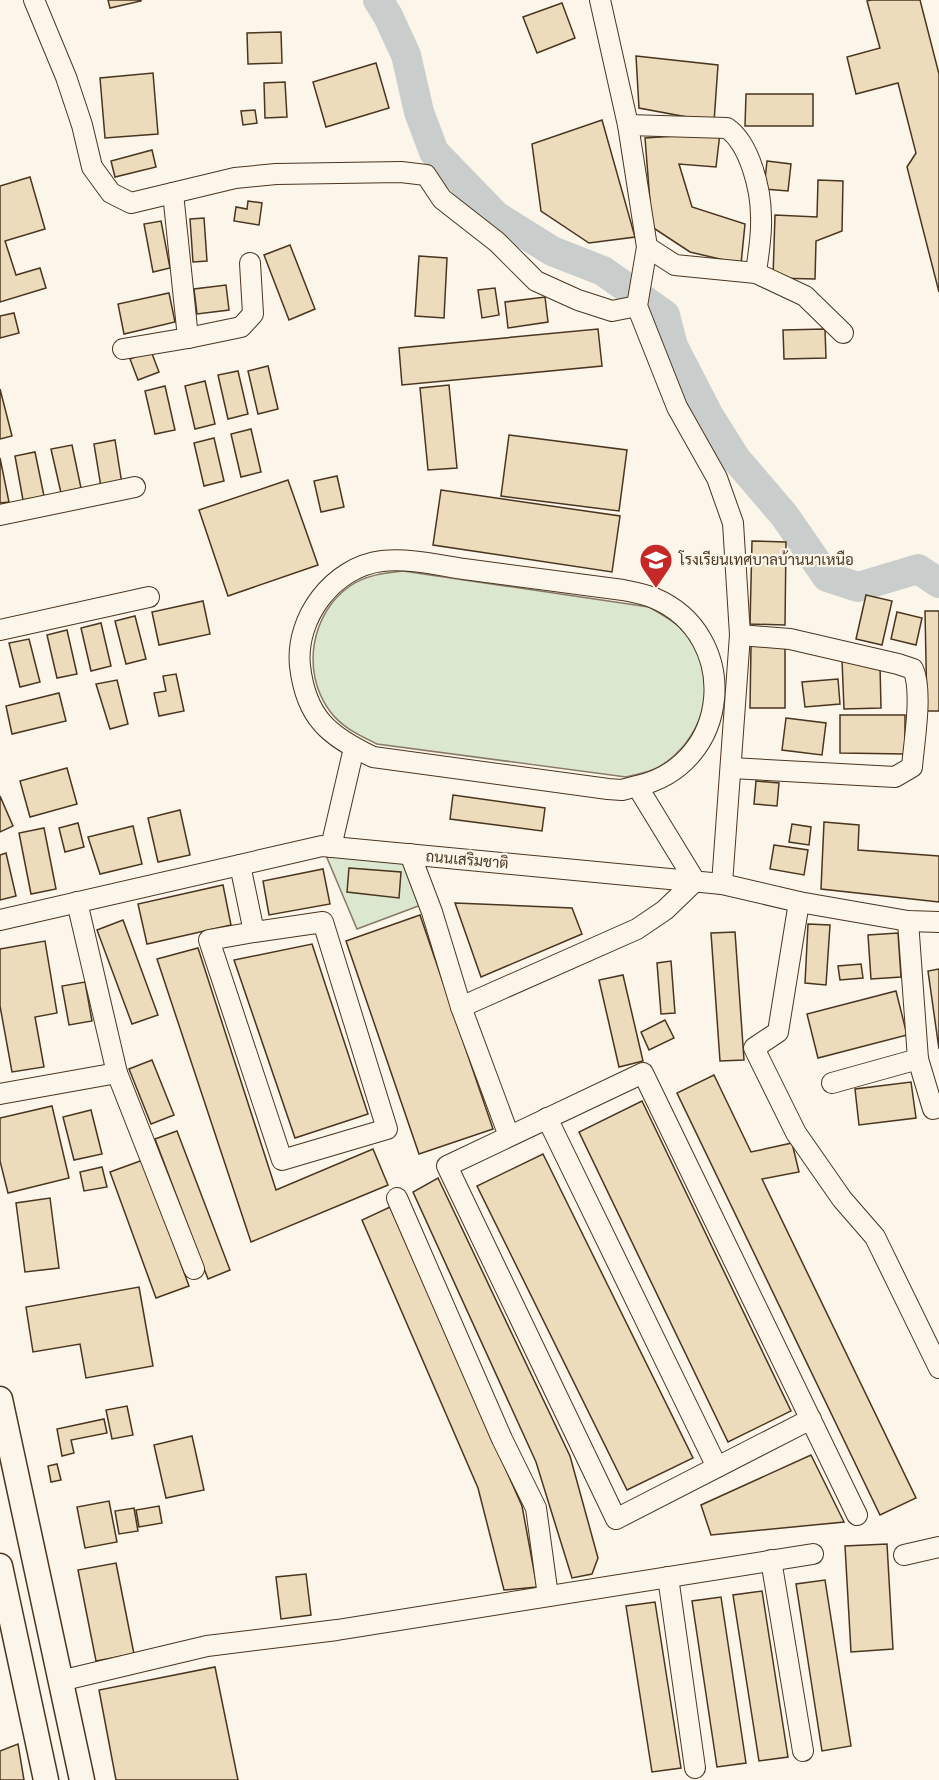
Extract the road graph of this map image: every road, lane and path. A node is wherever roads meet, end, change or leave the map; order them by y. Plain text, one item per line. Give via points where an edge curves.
1 (34, 0) edge
2 (600, 0) edge
3 (628, 124) junction
4 (173, 193) junction
5 (647, 247) junction
6 (250, 263) dead end
7 (756, 273) junction
8 (637, 306) junction
9 (843, 333) dead end
10 (188, 338) junction
11 (123, 349) dead end
12 (135, 487) dead end
13 (0, 515) edge
14 (149, 597) dead end
15 (0, 630) edge
16 (740, 635) junction
17 (354, 748) junction
18 (731, 768) junction
19 (637, 786) junction
20 (331, 847) junction
21 (410, 854) junction
22 (240, 865) junction
23 (695, 881) junction
24 (722, 884) junction
25 (77, 902) junction
26 (799, 902) junction
27 (0, 920) edge
28 (908, 921) junction
29 (939, 922) edge
30 (254, 932) junction
31 (461, 1007) junction
32 (918, 1059) junction
33 (117, 1073) junction
34 (832, 1083) dead end
35 (0, 1094) edge
36 (939, 1107) edge
37 (547, 1118) junction
38 (509, 1136) junction
39 (397, 1198) dead end
40 (194, 1269) dead end
41 (939, 1368) edge
42 (0, 1399) edge
43 (811, 1419) junction
44 (717, 1467) junction
45 (857, 1515) dead end
46 (939, 1547) edge
47 (813, 1554) dead end
48 (904, 1554) dead end
49 (771, 1560) junction
50 (0, 1566) edge
51 (668, 1577) junction
52 (548, 1596) junction
53 (60, 1681) junction
54 (803, 1751) dead end
55 (695, 1768) dead end
56 (46, 1780) edge
57 (82, 1780) edge

1 - 4 street via 66,77 92,167 111,193 131,203
2 - 3 street
3 - 5 street
3 - 7 street via 727,128 737,135 752,168 761,217
4 - 8 street via 235,178 276,174 426,175 442,199 497,242 536,280 612,311
4 - 10 street
5 - 7 street via 675,265
5 - 8 street
6 - 10 street via 253,314 241,327
7 - 9 street via 805,296
8 - 16 street via 677,408 717,478 733,523
10 - 11 street
12 - 13 street
14 - 15 street
16 - 18 street
16 - 18 street via 790,639 913,669 917,679 916,718 912,767 895,777
17 - 19 street via 373,757 609,789
17 - 19 street via 320,720 305,692 300,659 305,627 321,598 344,576 374,563 406,561 641,594 682,616 703,642 713,674 715,691 710,723 693,753 668,775
17 - 20 street
18 - 24 street
19 - 23 street
20 - 21 street, ถนนเสริมชาติ
20 - 22 street, ถนนเสริมชาติ
21 - 23 street, ถนนเสริมชาติ
21 - 31 street
22 - 25 street, ถนนเสริมชาติ
22 - 30 street
23 - 24 street, ถนนเสริมชาติ
23 - 31 street via 665,910 637,929
24 - 26 street, ถนนเสริมชาติ
25 - 27 street, ถนนเสริมชาติ
25 - 33 street
26 - 28 street, ถนนเสริมชาติ
26 - 41 street via 778,1032 754,1048 796,1133 875,1237
28 - 29 street, ถนนเสริมชาติ
28 - 32 street
30 - 30 street via 323,922 387,1129 282,1160 209,940
31 - 38 street
32 - 34 street
32 - 36 street via 933,1108
33 - 35 street
33 - 40 street
37 - 38 street
37 - 43 street via 643,1073
37 - 44 street
38 - 44 street via 447,1166 616,1519
39 - 52 street via 536,1508
42 - 53 main road
43 - 44 street
43 - 45 street
46 - 48 street
47 - 49 street
49 - 51 street
49 - 54 street
50 - 56 main road
51 - 52 street
51 - 55 street
52 - 53 street via 337,1630 207,1646
53 - 57 main road

